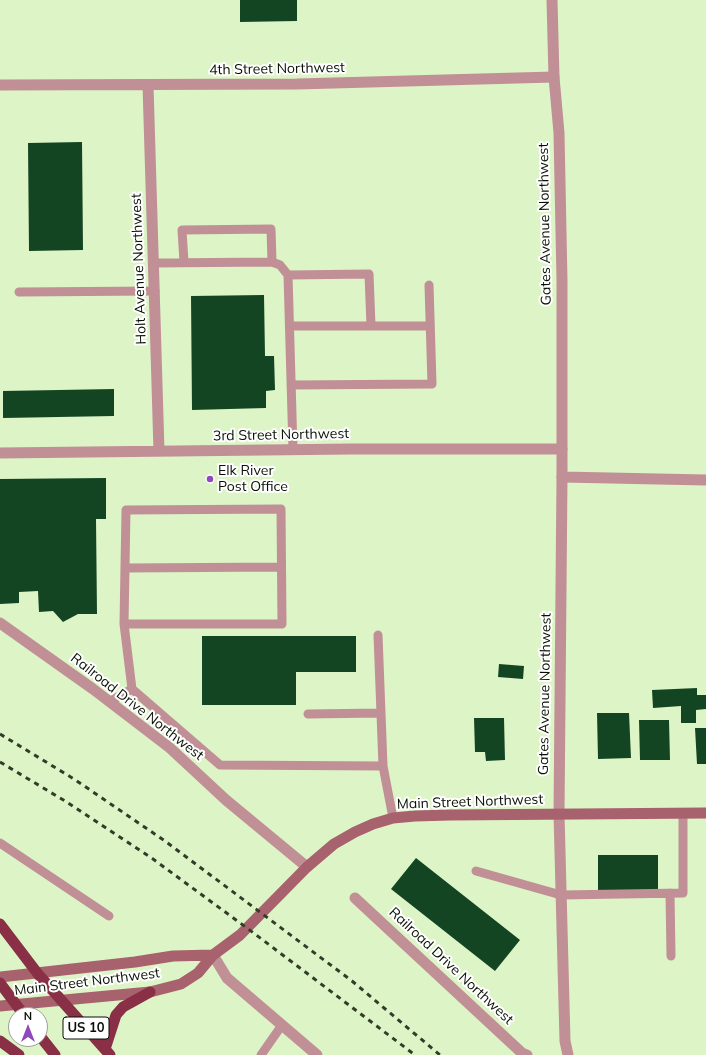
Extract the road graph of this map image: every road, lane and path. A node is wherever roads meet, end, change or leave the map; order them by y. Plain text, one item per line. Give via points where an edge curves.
1 (552, 0) edge
2 (554, 77) junction
3 (148, 85) junction
4 (0, 86) edge
5 (184, 262) junction
6 (272, 262) junction
7 (154, 263) junction
8 (288, 275) junction
9 (428, 285) dead end
10 (155, 291) junction
11 (19, 292) dead end
12 (290, 326) junction
13 (371, 326) junction
14 (430, 326) junction
15 (291, 385) junction
16 (562, 449) junction
17 (293, 450) junction
18 (159, 451) junction
19 (0, 452) edge
20 (562, 477) junction
21 (706, 480) edge
22 (281, 567) junction
23 (125, 568) junction
24 (0, 623) edge
25 (124, 624) junction
26 (378, 634) dead end
27 (132, 689) junction
28 (109, 702) junction
29 (381, 713) junction
30 (308, 714) dead end
31 (383, 766) junction
32 (683, 813) junction
33 (706, 813) edge
34 (559, 814) junction
35 (393, 818) junction
36 (0, 843) edge
37 (307, 867) junction
38 (476, 871) dead end
39 (670, 893) junction
40 (561, 895) junction
41 (355, 898) dead end
42 (109, 916) dead end
43 (0, 924) edge
44 (213, 955) junction
45 (671, 956) dead end
46 (38, 974) junction
47 (0, 977) edge
48 (0, 984) edge
49 (150, 992) junction
50 (63, 1001) junction
51 (0, 1006) edge
52 (16, 1006) junction
53 (282, 1025) junction
54 (0, 1041) edge
55 (48, 1046) edge
56 (107, 1052) edge
57 (19, 1055) edge
58 (55, 1055) edge
59 (261, 1055) edge
60 (318, 1055) edge
61 (527, 1055) edge
62 (568, 1055) edge

1 - 2 street, Gates Avenue Northwest
2 - 3 street, 4th Street Northwest
2 - 16 street, Gates Avenue Northwest via 559,134
3 - 4 street, 4th Street Northwest
3 - 7 street, Holt Avenue Northwest
5 - 6 lane
5 - 6 lane via 182,230 271,229
5 - 7 lane
6 - 8 lane via 280,265
7 - 10 street, Holt Avenue Northwest
8 - 12 lane
8 - 13 lane via 369,274
9 - 14 lane
10 - 11 lane
10 - 18 street, Holt Avenue Northwest
12 - 13 lane
12 - 15 lane
13 - 14 lane
14 - 15 lane via 432,384
15 - 17 lane
16 - 17 street, 3rd Street Northwest
16 - 20 street, Gates Avenue Northwest
17 - 18 street, 3rd Street Northwest
18 - 19 street, 3rd Street Northwest
20 - 21 street
20 - 34 street, Gates Avenue Northwest
22 - 23 lane
22 - 23 lane via 281,509 126,510
22 - 25 lane via 282,624
23 - 25 lane
24 - 28 street, Railroad Drive Northwest
25 - 27 lane
26 - 29 lane
27 - 28 lane
27 - 31 lane via 220,765
28 - 37 street, Railroad Drive Northwest via 170,748 226,800
29 - 30 lane
29 - 31 lane
31 - 35 lane
32 - 33 main road, Main Street Northwest
32 - 34 main road, Main Street Northwest
32 - 39 lane via 683,893
34 - 35 main road, Main Street Northwest
34 - 40 street, Gates Avenue Northwest
35 - 37 main road, Main Street Northwest via 334,844
36 - 42 lane
37 - 44 main road, Main Street Northwest via 240,935
38 - 40 lane
39 - 40 lane
39 - 45 lane
40 - 62 street, Gates Avenue Northwest via 565,1034
41 - 61 street, Railroad Drive Northwest
43 - 46 highway, US 10
44 - 46 main road, Main Street Northwest via 173,956
44 - 49 main road, Main Street Northwest via 198,973 181,984
44 - 53 street via 227,978
46 - 47 main road, Main Street Northwest
46 - 50 highway, US 10
48 - 52 highway
49 - 50 main road, Main Street Northwest
49 - 56 highway via 123,1007 116,1015
50 - 52 main road, Main Street Northwest
50 - 56 highway, US 10
51 - 52 main road, Main Street Northwest
53 - 59 lane
53 - 60 street
54 - 57 highway
55 - 58 highway, US 10

